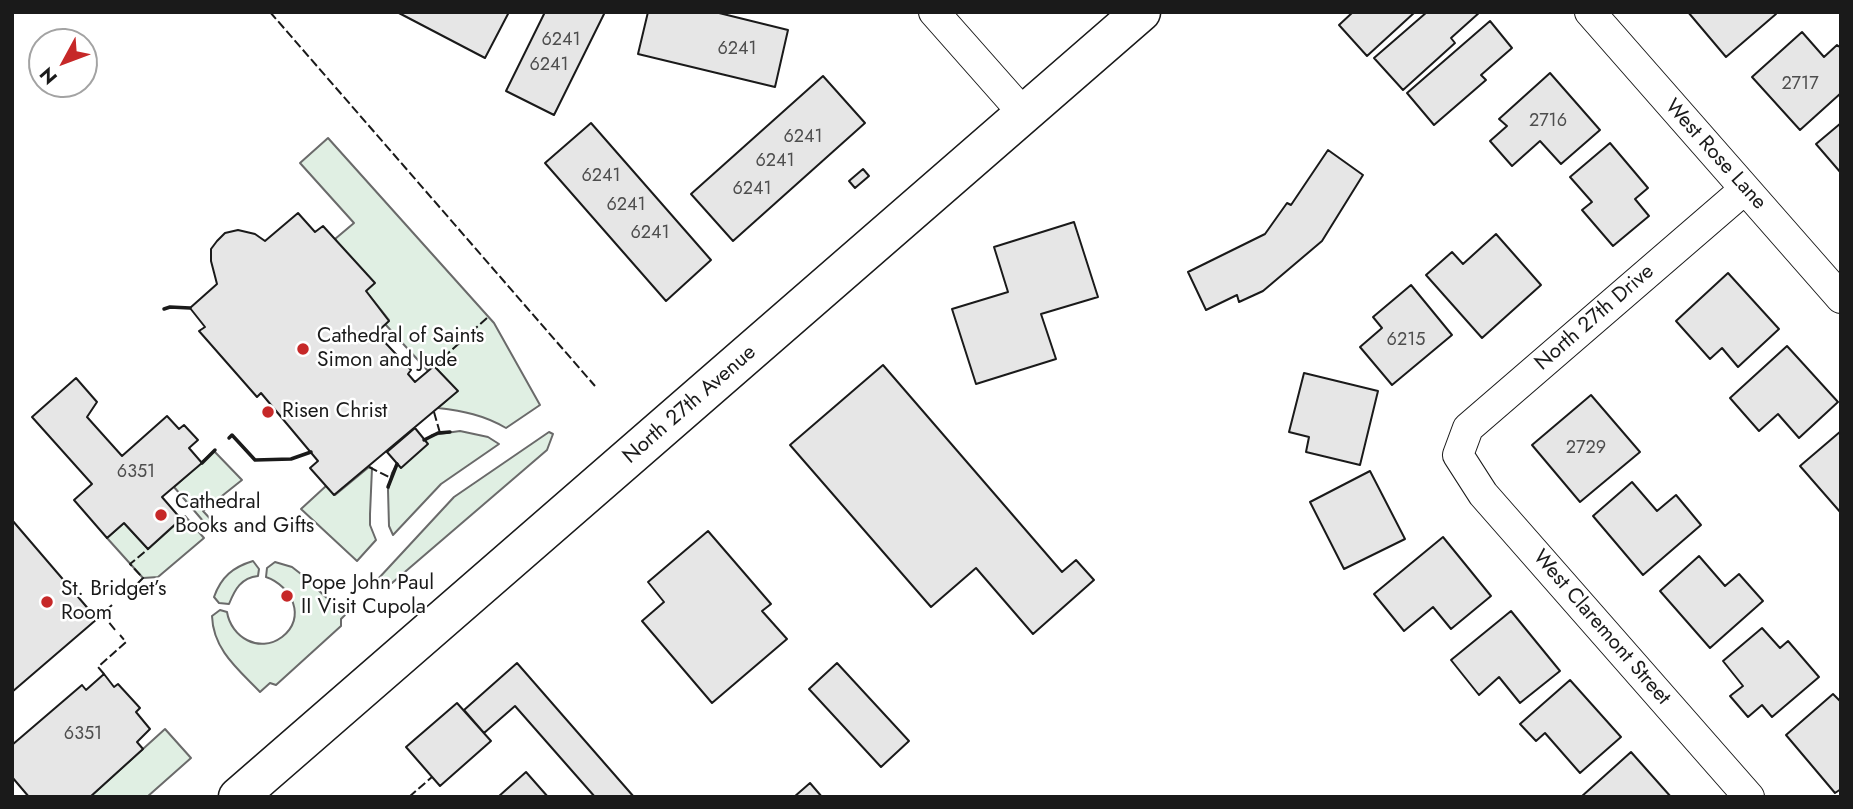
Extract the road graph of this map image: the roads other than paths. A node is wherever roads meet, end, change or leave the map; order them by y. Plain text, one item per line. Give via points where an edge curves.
1 (934, 12) edge
2 (1141, 12) edge
3 (1590, 12) edge
4 (1025, 115) junction
5 (1745, 189) junction
6 (1841, 298) edge
7 (1458, 456) joint
8 (238, 797) edge
9 (1749, 797) edge

1 - 4 street
2 - 4 main road, North 27th Avenue
3 - 5 street, West Rose Lane
4 - 8 main road, North 27th Avenue
5 - 6 street, West Rose Lane
5 - 7 street, North 27th Drive via 1468,428
7 - 9 street, West Claremont Street via 1483,494

